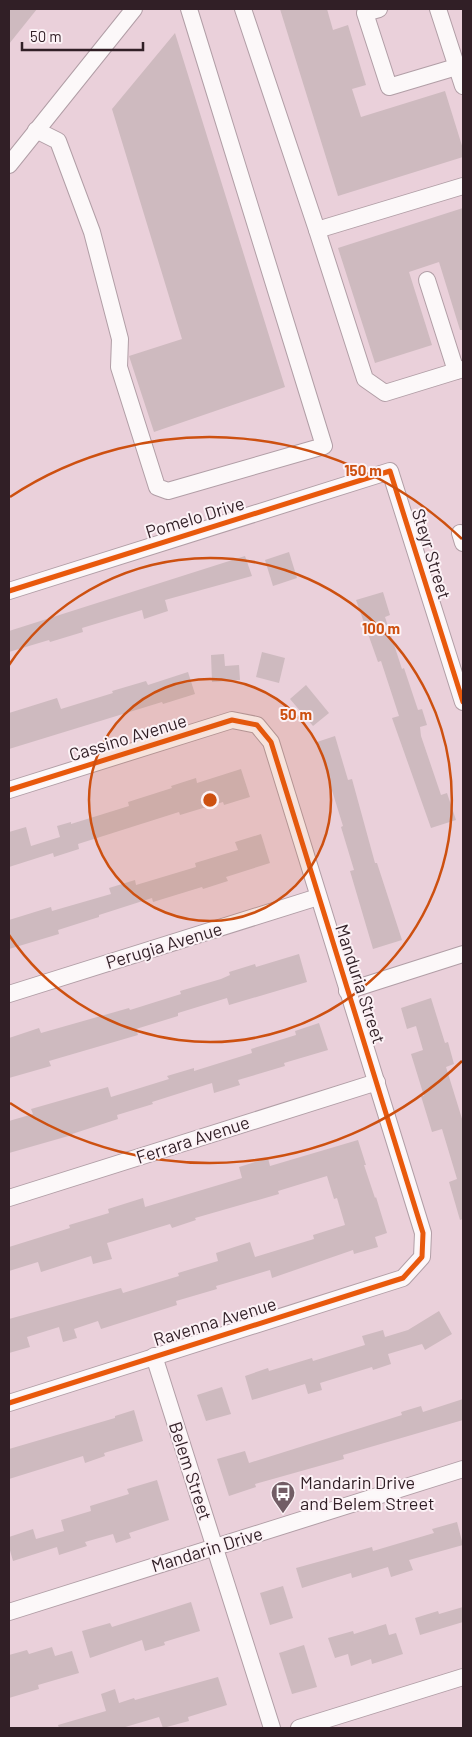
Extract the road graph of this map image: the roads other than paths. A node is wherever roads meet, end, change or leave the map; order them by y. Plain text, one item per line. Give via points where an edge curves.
1 (134, 9) edge
2 (189, 9) edge
3 (244, 9) edge
4 (379, 9) edge
5 (438, 9) edge
6 (460, 66) edge
7 (463, 86) edge
8 (36, 130) junction
9 (9, 165) edge
10 (463, 186) edge
11 (317, 230) junction
12 (427, 280) dead end
13 (460, 370) edge
14 (390, 471) joint
15 (9, 591) edge
16 (463, 702) edge
17 (257, 725) joint
18 (9, 790) edge
19 (318, 898) junction
20 (463, 954) edge
21 (347, 991) junction
22 (9, 994) edge
23 (377, 1082) junction
24 (9, 1198) edge
25 (422, 1257) joint
26 (154, 1356) junction
27 (9, 1403) edge
28 (463, 1469) edge
29 (215, 1547) junction
30 (9, 1612) edge
31 (463, 1677) edge
32 (272, 1728) edge
33 (299, 1728) edge

1 - 8 street
2 - 8 street via 324,446 168,492 157,487 119,367 120,339 92,232 58,141
3 - 11 street
4 - 6 street via 365,14 389,87
5 - 6 street
6 - 7 street
8 - 9 street
10 - 11 street
11 - 13 street via 365,380 384,393
12 - 13 street
14 - 15 street, Pomelo Drive
14 - 16 street, Steyr Street
17 - 18 street, Cassino Avenue via 232,720
17 - 19 street, Manduria Street via 271,742
19 - 21 street, Manduria Street
19 - 22 street, Perugia Avenue
20 - 21 street
21 - 23 street, Manduria Street
23 - 24 street, Ferrara Avenue
23 - 25 street, Manduria Street via 423,1233
25 - 26 street, Ravenna Avenue via 403,1278
26 - 27 street, Ravenna Avenue
26 - 29 street, Belem Street
28 - 29 street, Mandarin Drive
29 - 30 street, Mandarin Drive
29 - 32 street, Belem Street
31 - 33 street

